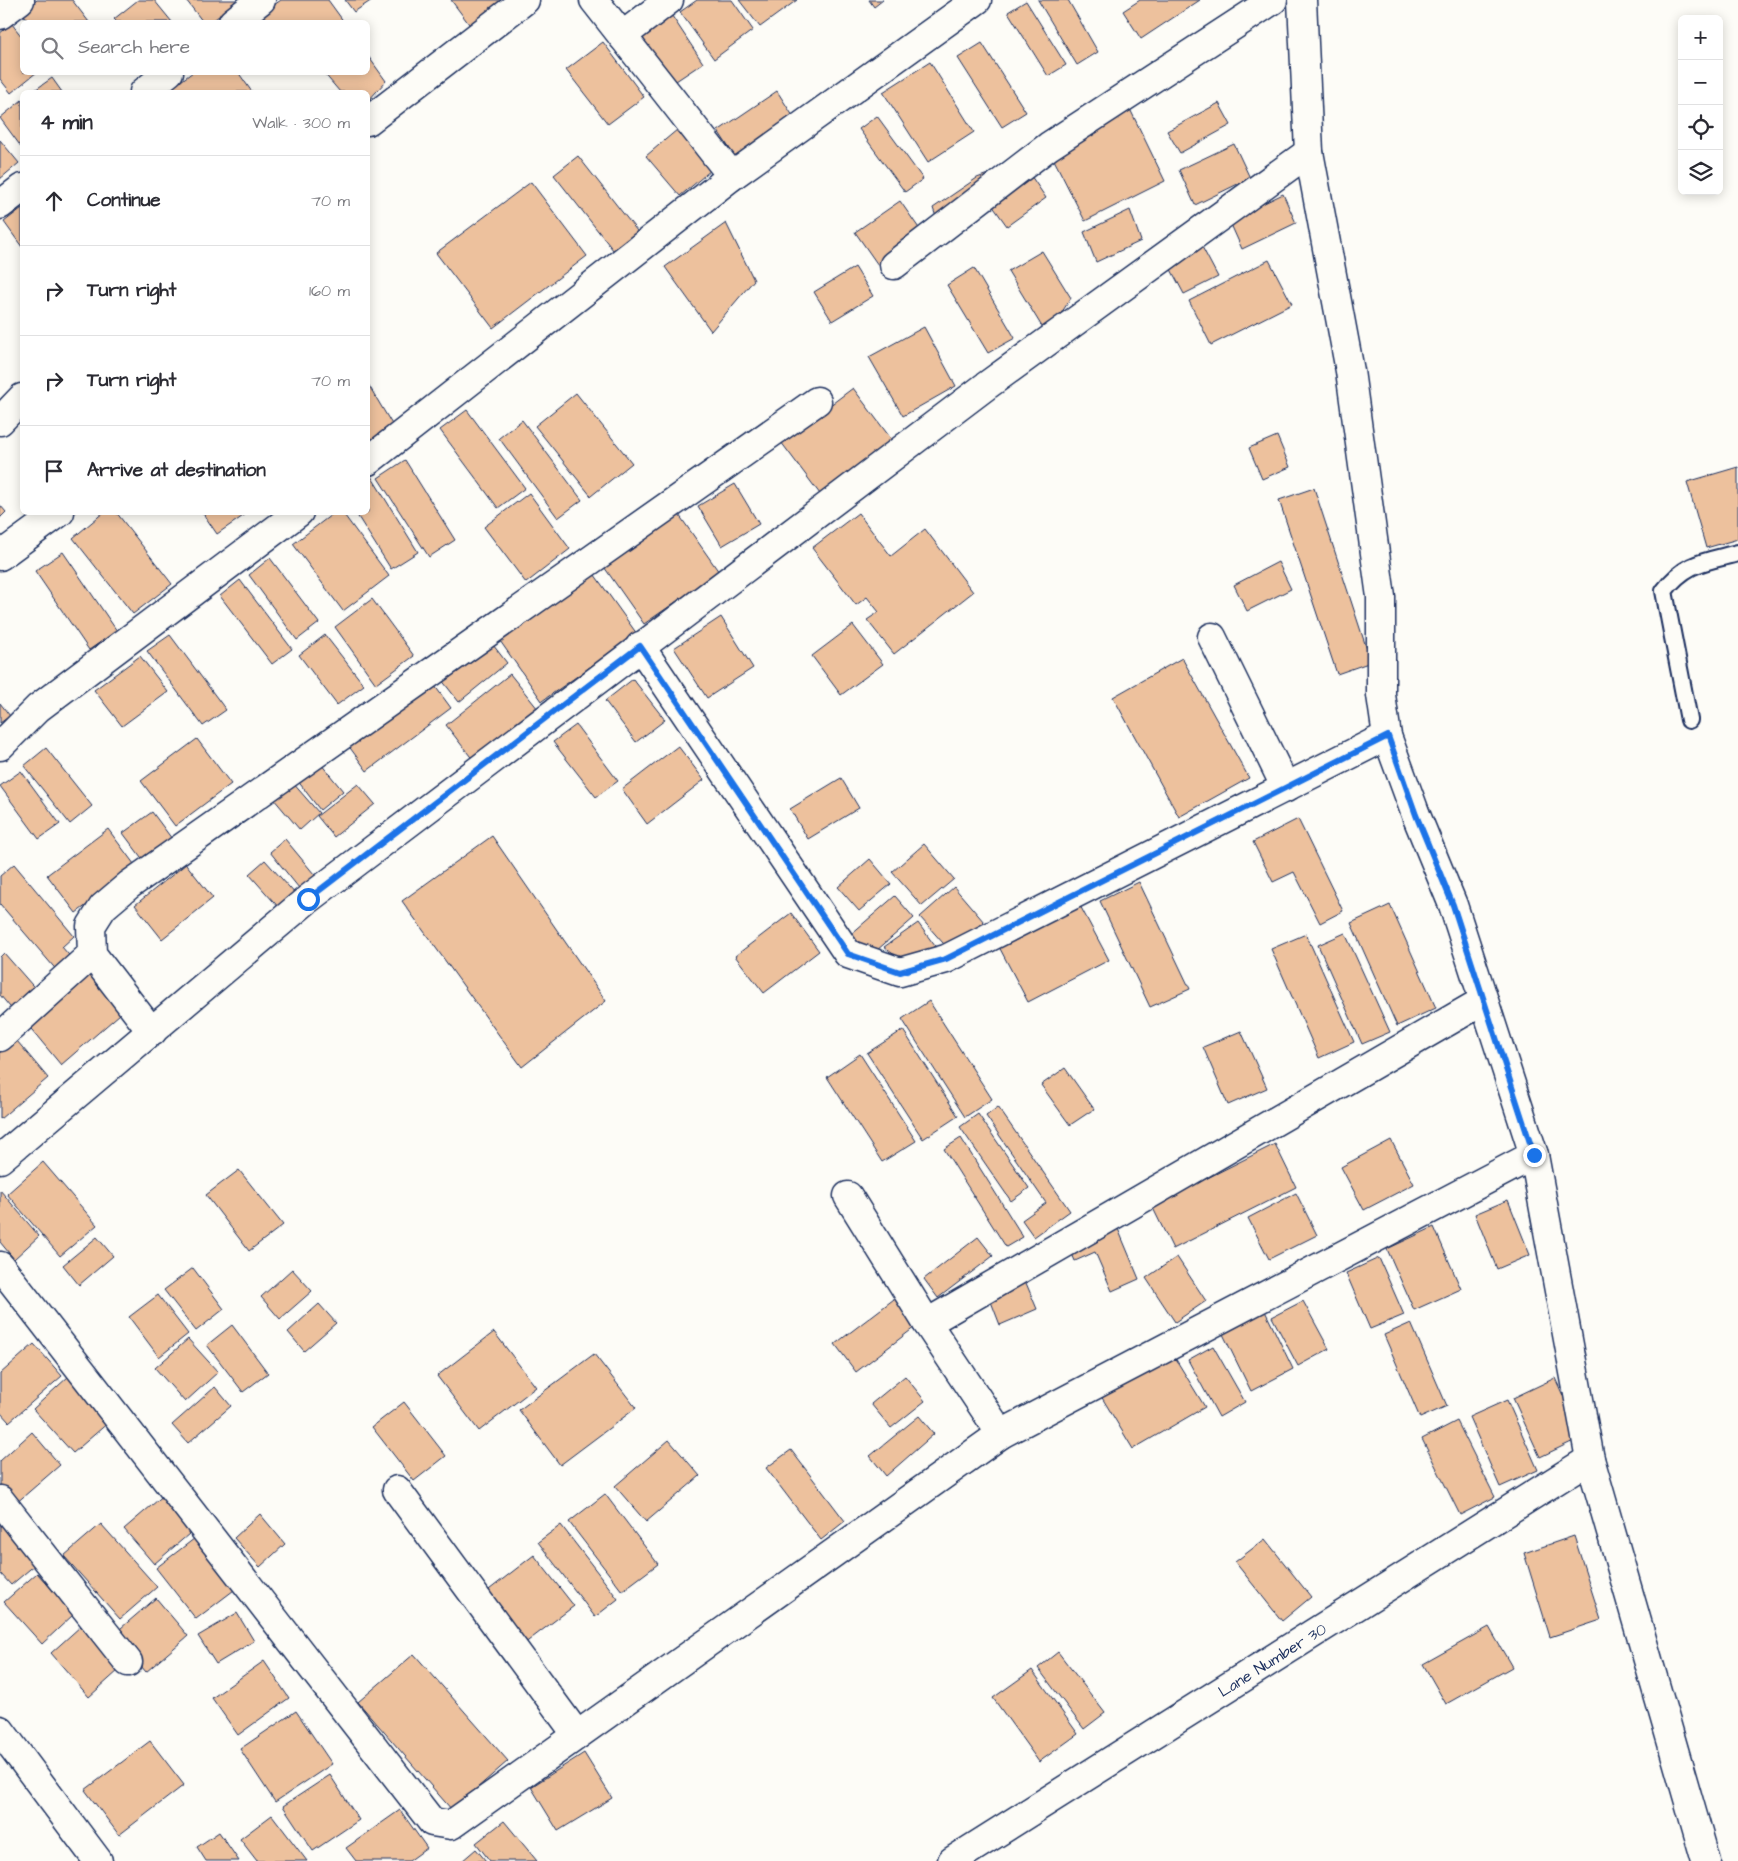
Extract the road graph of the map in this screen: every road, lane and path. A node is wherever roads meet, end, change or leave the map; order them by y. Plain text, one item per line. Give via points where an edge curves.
1 (20, 0) edge
2 (261, 0) edge
3 (524, 0) edge
4 (594, 0) edge
5 (669, 0) edge
6 (977, 0) edge
7 (1272, 0) edge
8 (1302, 0) edge
9 (0, 15) edge
10 (236, 20) edge
11 (622, 36) junction
12 (165, 75) edge
13 (146, 90) edge
14 (370, 119) edge
15 (1309, 152) junction
16 (732, 176) junction
17 (20, 190) edge
18 (0, 205) edge
19 (894, 265) dead end
20 (20, 400) edge
21 (817, 401) dead end
22 (0, 421) edge
23 (370, 459) edge
24 (56, 515) edge
25 (295, 515) edge
26 (1738, 553) edge
27 (0, 556) edge
28 (1212, 636) dead end
29 (640, 646) junction
30 (1689, 720) dead end
31 (1388, 736) junction
32 (0, 746) edge
33 (1286, 788) junction
34 (92, 954) junction
35 (1483, 1002) junction
36 (152, 1032) junction
37 (0, 1037) edge
38 (1534, 1155) junction
39 (0, 1159) edge
40 (848, 1196) dead end
41 (0, 1266) edge
42 (927, 1323) junction
43 (1001, 1434) junction
44 (1590, 1460) junction
45 (397, 1490) dead end
46 (0, 1500) edge
47 (128, 1662) dead end
48 (0, 1730) edge
49 (577, 1735) junction
50 (98, 1861) edge
51 (952, 1861) edge
52 (1706, 1861) edge

1 - 9 street
2 - 10 street
3 - 14 street
4 - 11 street
5 - 11 street
6 - 16 street
7 - 19 street via 1049,146
8 - 15 street
11 - 16 street
12 - 13 street
15 - 29 street via 986,386
15 - 31 street via 1350,371 1380,587 1381,695
16 - 23 street
17 - 18 street
20 - 22 street
21 - 34 street via 129,884 102,907 91,926
24 - 27 street
25 - 32 street via 38,708
26 - 30 lane via 1698,563 1677,574 1664,591
28 - 33 street
29 - 33 street via 848,954 900,972 946,959
29 - 36 street via 308,899
31 - 33 street
31 - 35 street via 1453,905
34 - 36 street
34 - 37 street
35 - 38 street
35 - 42 street
36 - 39 street
38 - 43 street
38 - 44 street
40 - 42 street
41 - 49 street via 432,1822 451,1826
42 - 43 street
43 - 49 street
44 - 51 street, Lane Number 30
44 - 52 street
45 - 49 street
46 - 47 street
48 - 50 street

